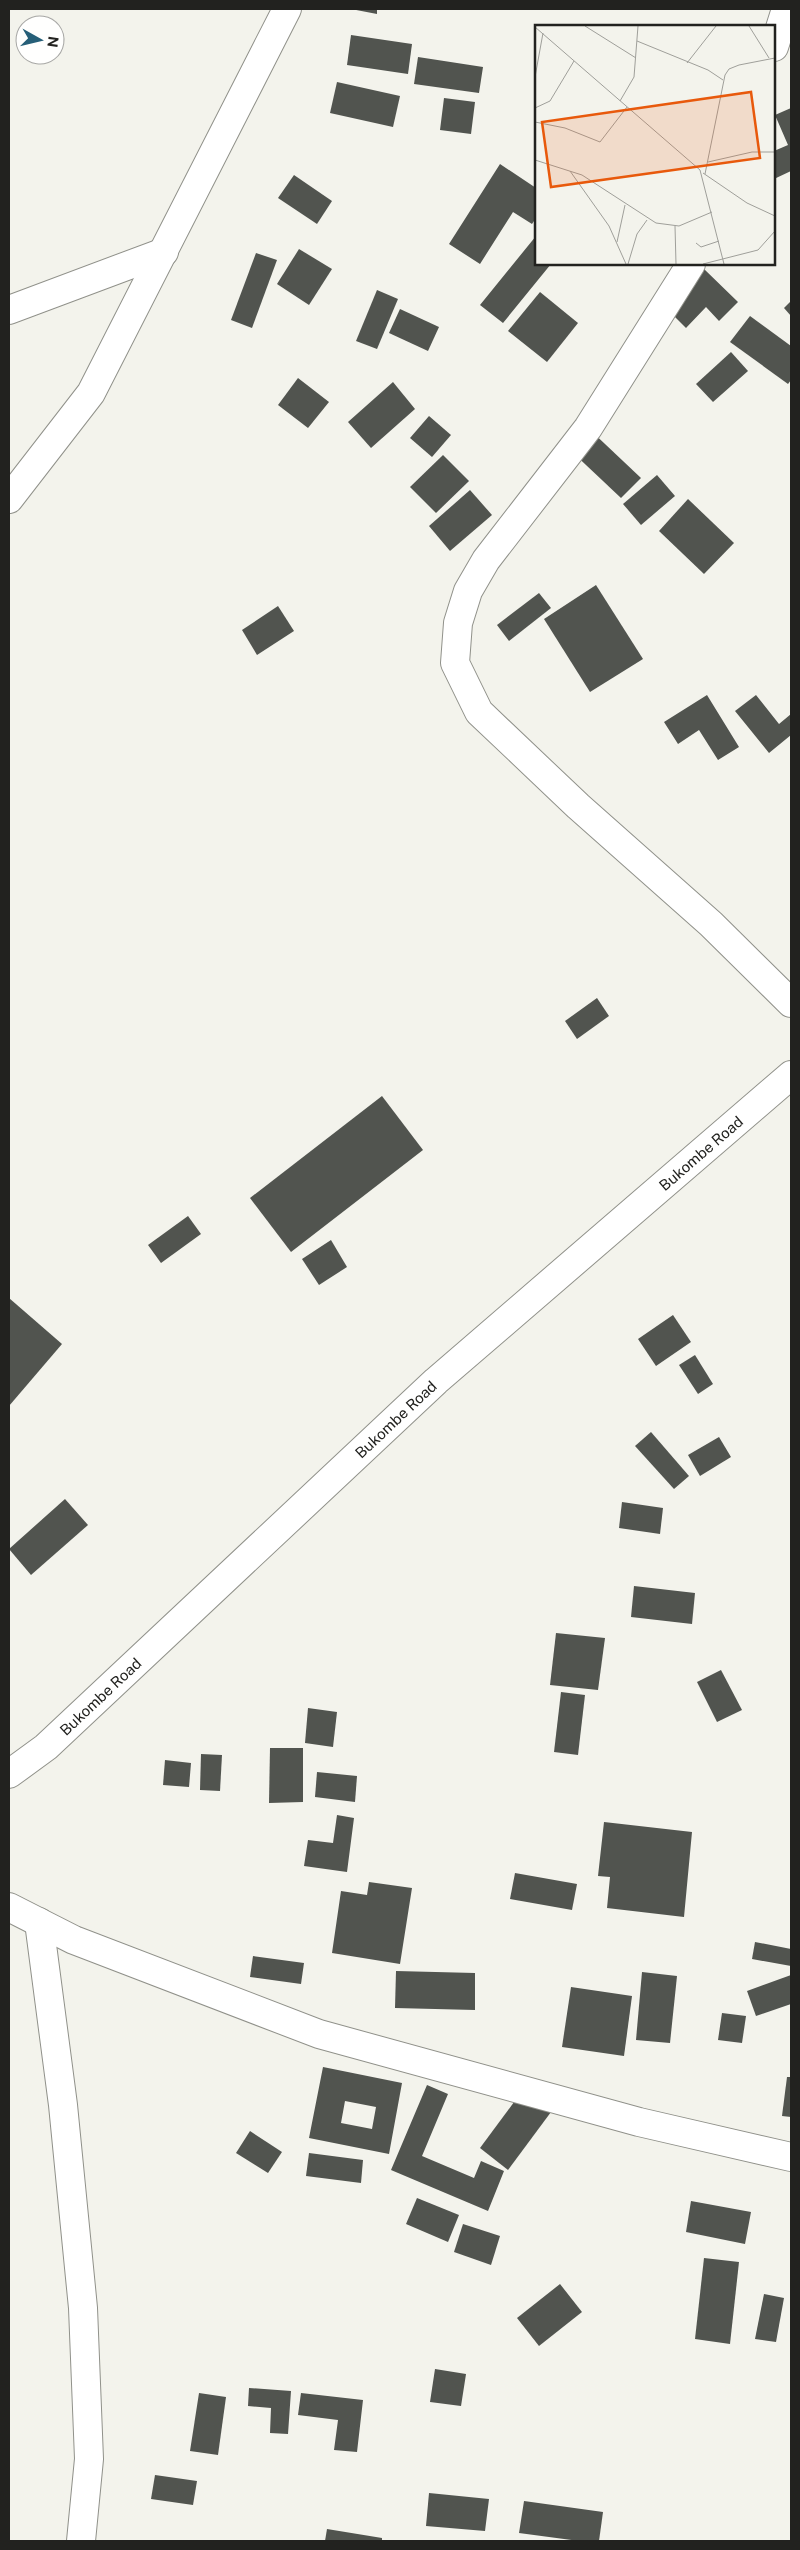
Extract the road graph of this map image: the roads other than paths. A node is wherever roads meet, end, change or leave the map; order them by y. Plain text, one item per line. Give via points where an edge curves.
1 (287, 9) edge
2 (786, 9) edge
3 (775, 44) edge
4 (164, 252) junction
5 (690, 265) edge
6 (9, 310) edge
7 (9, 499) edge
8 (791, 1002) edge
9 (791, 1075) edge
10 (9, 1774) edge
11 (9, 1907) edge
12 (39, 1922) junction
13 (791, 2157) edge
14 (81, 2541) edge

1 - 4 street
2 - 3 street
4 - 6 street
4 - 7 street via 91,393
5 - 8 street via 588,428 486,560 468,591 458,623 455,663 479,712 578,806 711,924
9 - 10 street, Bukombe Road via 436,1381 46,1747
11 - 12 street
12 - 13 street via 74,1940 319,2034 639,2122
12 - 14 street via 63,2105 83,2308 89,2459

